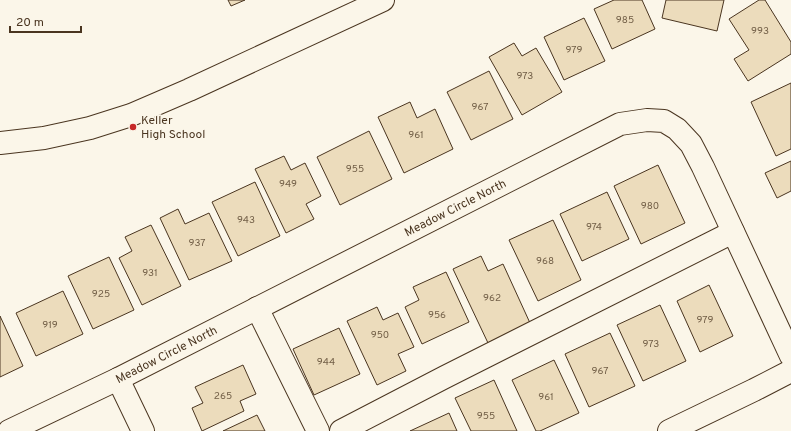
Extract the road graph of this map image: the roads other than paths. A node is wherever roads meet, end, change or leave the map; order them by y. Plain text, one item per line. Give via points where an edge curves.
1 (383, 0) edge
2 (0, 143) edge
3 (733, 232) junction
4 (257, 308) junction
5 (791, 356) edge
6 (791, 371) edge
7 (118, 379) junction
8 (9, 431) edge
9 (143, 431) edge
10 (318, 431) edge
11 (341, 431) edge
12 (669, 431) edge

1 - 2 street via 131,115 90,128 44,138
3 - 4 street, Meadow Circle North via 691,144 677,129 664,121 647,120 620,124
3 - 5 street, Meadow Circle North
3 - 11 street
4 - 7 street, Meadow Circle North
4 - 10 street
6 - 12 street
7 - 8 street, Meadow Circle North
7 - 9 street

